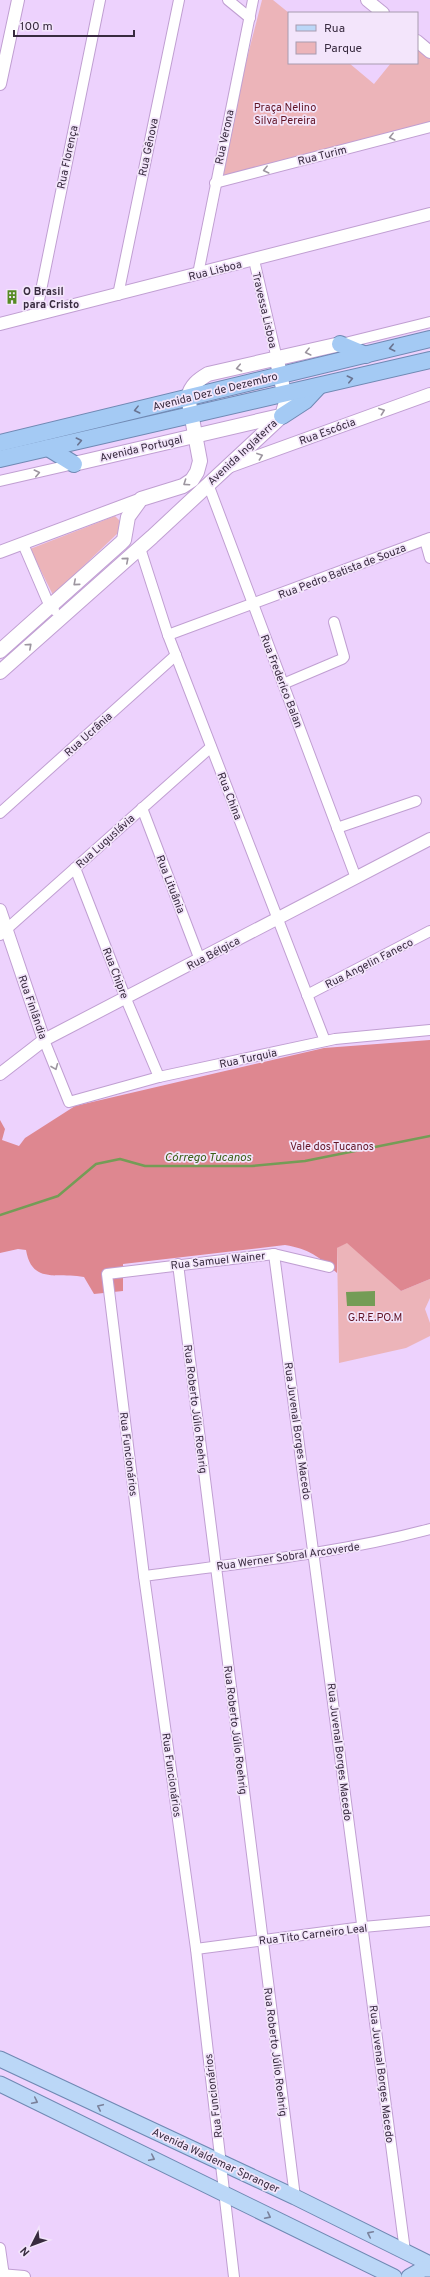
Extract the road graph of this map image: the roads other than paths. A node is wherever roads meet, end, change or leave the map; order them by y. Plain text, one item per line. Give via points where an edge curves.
1 (18, 0) edge
2 (100, 0) edge
3 (179, 0) edge
4 (228, 0) edge
5 (253, 0) edge
6 (367, 0) edge
7 (382, 12) edge
8 (250, 18) junction
9 (418, 42) edge
10 (430, 52) edge
11 (0, 84) edge
12 (430, 127) edge
13 (215, 183) junction
14 (430, 214) edge
15 (254, 260) junction
16 (198, 274) junction
17 (118, 295) junction
18 (36, 315) junction
19 (430, 322) edge
20 (0, 324) edge
21 (430, 339) edge
22 (340, 344) junction
23 (366, 354) junction
24 (277, 359) junction
25 (430, 360) edge
26 (281, 375) junction
27 (319, 386) junction
28 (284, 394) junction
29 (430, 394) edge
30 (188, 397) junction
31 (191, 415) junction
32 (282, 416) junction
33 (195, 436) junction
34 (0, 443) edge
35 (48, 448) junction
36 (0, 459) edge
37 (200, 461) junction
38 (74, 464) junction
39 (223, 469) junction
40 (0, 481) edge
41 (208, 484) junction
42 (142, 499) junction
43 (103, 513) junction
44 (128, 517) junction
45 (427, 539) edge
46 (124, 540) junction
47 (23, 544) junction
48 (140, 548) junction
49 (0, 552) edge
50 (430, 558) edge
51 (253, 604) junction
52 (50, 606) junction
53 (60, 617) junction
54 (334, 622) dead end
55 (168, 635) junction
56 (0, 651) edge
57 (176, 655) junction
58 (0, 672) edge
59 (283, 684) junction
60 (211, 746) junction
61 (416, 801) dead end
62 (142, 808) junction
63 (0, 813) edge
64 (337, 828) junction
65 (430, 839) edge
66 (75, 868) junction
67 (356, 878) junction
68 (0, 910) edge
69 (278, 919) junction
70 (430, 931) edge
71 (4, 932) edge
72 (200, 960) junction
73 (307, 995) junction
74 (126, 999) junction
75 (430, 1024) edge
76 (426, 1030) edge
77 (44, 1040) junction
78 (325, 1041) junction
79 (0, 1074) edge
80 (159, 1077) junction
81 (69, 1102) joint
82 (274, 1254) junction
83 (178, 1264) junction
84 (329, 1267) dead end
85 (107, 1274) joint
86 (430, 1529) edge
87 (314, 1554) junction
88 (215, 1566) junction
89 (144, 1576) junction
90 (430, 1921) edge
91 (363, 1927) junction
92 (262, 1940) junction
93 (196, 1949) junction
94 (0, 2059) edge
95 (0, 2084) edge
96 (127, 2119) junction
97 (120, 2142) junction
98 (221, 2162) junction
99 (225, 2194) junction
100 (295, 2197) junction
101 (0, 2248) edge
102 (405, 2251) junction
103 (430, 2264) edge
104 (430, 2268) edge
105 (371, 2272) edge
106 (2, 2276) edge
107 (24, 2277) edge
108 (234, 2277) edge
109 (394, 2277) edge
110 (409, 2277) edge

1 - 11 street
2 - 18 street, Rua Florença
3 - 17 street, Rua Gênova
4 - 8 street
5 - 8 street, Rua Verona
6 - 7 street
8 - 13 street, Rua Verona
9 - 10 street
12 -> 13 street, Rua Turim
13 - 16 street, Rua Verona
14 - 15 street, Rua Lisboa
15 - 16 street, Rua Lisboa
15 - 24 street, Travessa Lisboa
16 - 17 street, Rua Lisboa
17 - 18 street, Rua Lisboa
18 - 20 street, Rua Lisboa
19 - 22 street
21 -> 23 highway, Avenida Dez de Dezembro
22 - 23 highway
22 -> 24 main road
23 - 26 highway, Avenida Dez de Dezembro
24 - 26 main road, Avenida Inglaterra
24 -> 30 main road via 208,374 197,381
27 -> 25 highway, Avenida Dez de Dezembro
26 - 28 main road, Avenida Inglaterra
26 - 30 highway, Avenida Dez de Dezembro
27 - 28 highway, Avenida Dez de Dezembro
27 - 32 highway via 305,401
28 - 31 highway, Avenida Dez de Dezembro
28 - 32 main road, Avenida Inglaterra via 286,402
39 -> 29 street, Rua Escócia
30 - 31 main road, Avenida Inglaterra
30 -> 34 highway, Avenida Dez de Dezembro
31 - 33 main road, Avenida Inglaterra
35 -> 31 highway, Avenida Dez de Dezembro
32 - 33 main road, Avenida Portugal
32 - 39 main road, Avenida Inglaterra
33 - 37 main road, Avenida Inglaterra
33 - 38 main road, Avenida Portugal
35 - 36 highway, Avenida Dez de Dezembro
35 - 38 highway
37 - 39 main road
37 -> 42 main road, Avenida Inglaterra via 198,472 183,486
40 -> 38 street, Avenida Portugal
39 - 41 main road, Avenida Inglaterra
41 - 48 main road, Avenida Inglaterra
41 - 51 street, Rua Frederico Balan
42 - 43 street
42 - 44 main road
43 - 44 street
43 - 47 street
44 - 46 main road
45 - 50 street
45 - 51 street, Rua Pedro Batista de Souza
46 - 48 main road via 132,541
46 -> 52 main road
47 - 49 street
47 - 52 street
53 -> 48 main road, Avenida Inglaterra
48 - 55 street, Rua China
51 - 55 street, Rua Pedro Batista de Souza
51 - 59 street, Rua Frederico Balan
52 - 53 street
52 - 56 main road
58 -> 53 main road, Avenida Inglaterra
54 - 59 street via 344,657
55 - 57 street, Rua China
57 - 60 street, Rua China
57 - 63 street, Rua Ucrânia
59 - 64 street, Rua Frederico Balan
60 - 62 street, Rua Luguslávia
60 - 69 street, Rua China
61 - 64 street
62 - 66 street, Rua Luguslávia
62 - 72 street, Rua Lituânia
64 - 67 street, Rua Frederico Balan
65 - 67 street, Rua Bélgica
66 - 71 street, Rua Luguslávia
66 - 74 street, Rua Chipre
67 - 69 street, Rua Bélgica
68 - 71 street, Rua Finlândia
69 - 72 street, Rua Bélgica
69 - 73 street, Rua China
70 - 73 street, Rua Angelin Faneco
71 - 77 street, Rua Finlândia
72 - 74 street, Rua Bélgica
73 - 78 street, Rua China
74 - 77 street, Rua Bélgica
74 - 80 street, Rua Chipre
75 - 76 street
76 - 78 street, Rua Turquia
77 - 79 street, Rua Bélgica
77 -> 81 street, Rua Finlândia
78 - 80 street, Rua Turquia
80 - 81 street, Rua Turquia
82 - 83 street, Rua Samuel Wainer
82 - 84 street, Rua Samuel Wainer
82 - 87 street, Rua Juvenal Borges Macedo
83 - 85 street, Rua Samuel Wainer
83 - 88 street, Rua Roberto Júlio Roehrig
85 - 89 street, Rua Funcionários
86 - 87 street, Rua Werner Sobral Arcoverde via 382,1542
87 - 88 street, Rua Werner Sobral Arcoverde
87 - 91 street, Rua Juvenal Borges Macedo
88 - 89 street, Rua Werner Sobral Arcoverde
88 - 92 street, Rua Roberto Júlio Roehrig
89 - 93 street, Rua Funcionários
90 - 91 street, Rua Tito Carneiro Leal
91 - 92 street, Rua Tito Carneiro Leal
91 - 102 street, Rua Juvenal Borges Macedo
92 - 93 street, Rua Tito Carneiro Leal
92 - 100 street, Rua Roberto Júlio Roehrig
93 - 98 street, Rua Funcionários
96 -> 94 main road, Avenida Waldemar Spranger
95 -> 97 main road
96 - 97 main road
96 - 98 main road, Avenida Waldemar Spranger
97 -> 99 main road
98 - 99 street, Rua Funcionários
98 - 100 main road, Avenida Waldemar Spranger
99 -> 105 main road
99 - 108 street, Rua Funcionários
102 -> 100 main road, Avenida Waldemar Spranger
101 - 106 street
102 - 103 main road, Avenida Waldemar Spranger
104 - 110 main road
105 - 109 main road
106 - 107 street

